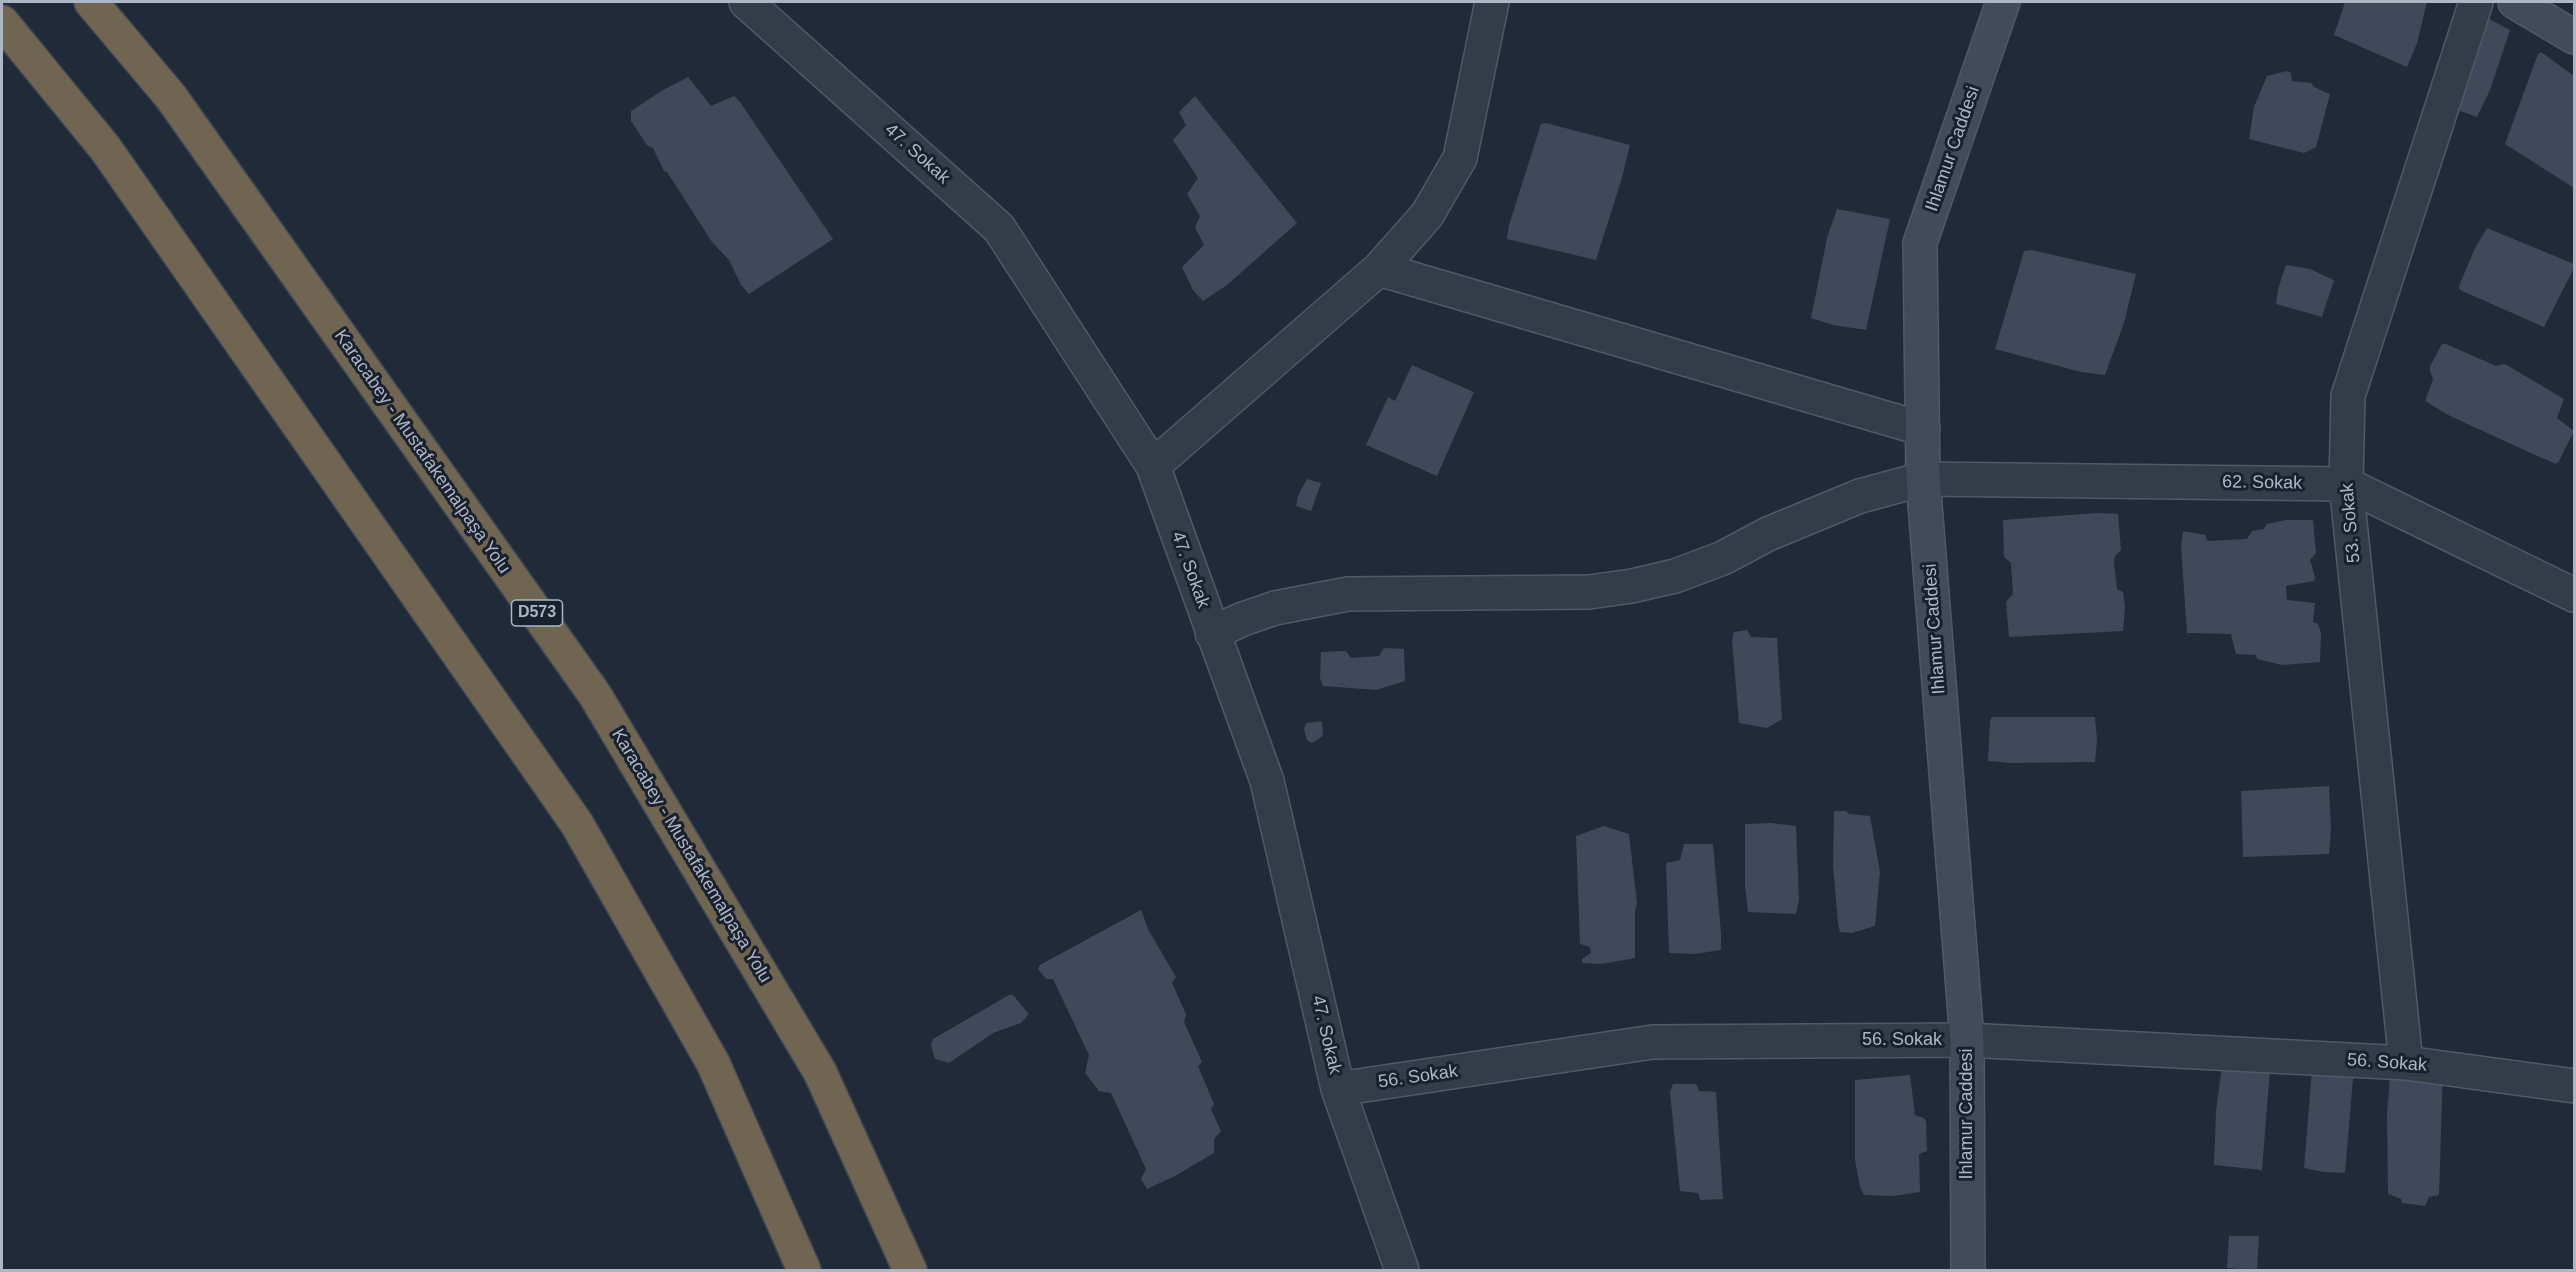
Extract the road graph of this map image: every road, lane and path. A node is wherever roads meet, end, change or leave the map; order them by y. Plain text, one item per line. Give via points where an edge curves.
1 (91, 2) edge
2 (746, 2) edge
3 (1492, 2) edge
4 (2003, 2) edge
5 (2476, 2) edge
6 (2515, 2) edge
7 (2, 21) edge
8 (2574, 37) edge
9 (1379, 269) junction
10 (1923, 429) junction
11 (1153, 466) junction
12 (1923, 479) junction
13 (2346, 484) junction
14 (2574, 595) edge
15 (1212, 633) junction
16 (1967, 1040) junction
17 (2406, 1063) junction
18 (2574, 1086) edge
19 (1338, 1089) junction
20 (804, 1270) edge
21 (910, 1270) edge
22 (1402, 1270) edge
23 (1968, 1270) edge

1 - 21 highway, Karacabey - Mustafakemalpaşa Yolu / D573 via 171,97 595,695 820,1072
2 - 11 street, 47. Sokak via 999,228
3 - 9 street via 1460,158 1427,215
4 - 10 street, Ihlamur Caddesi via 1920,243
5 - 13 street, 53. Sokak via 2348,396
6 - 8 street
7 - 20 highway via 105,148 577,824 713,1063
9 - 10 street
9 - 11 street
10 - 12 street, Ihlamur Caddesi
11 - 15 street, 47. Sokak
12 - 13 street, 62. Sokak
12 - 15 street, 62. Sokak via 1860,496 1768,534 1723,558 1675,576 1632,586 1589,592 1348,594 1275,608
12 - 16 street, Ihlamur Caddesi
13 - 14 street, 62. Sokak
13 - 17 street, 53. Sokak
15 - 19 street, 47. Sokak via 1268,781
16 - 17 street, 56. Sokak
16 - 19 street, 56. Sokak via 1653,1042
16 - 23 street, Ihlamur Caddesi
17 - 18 street, 56. Sokak
19 - 22 street, 47. Sokak

